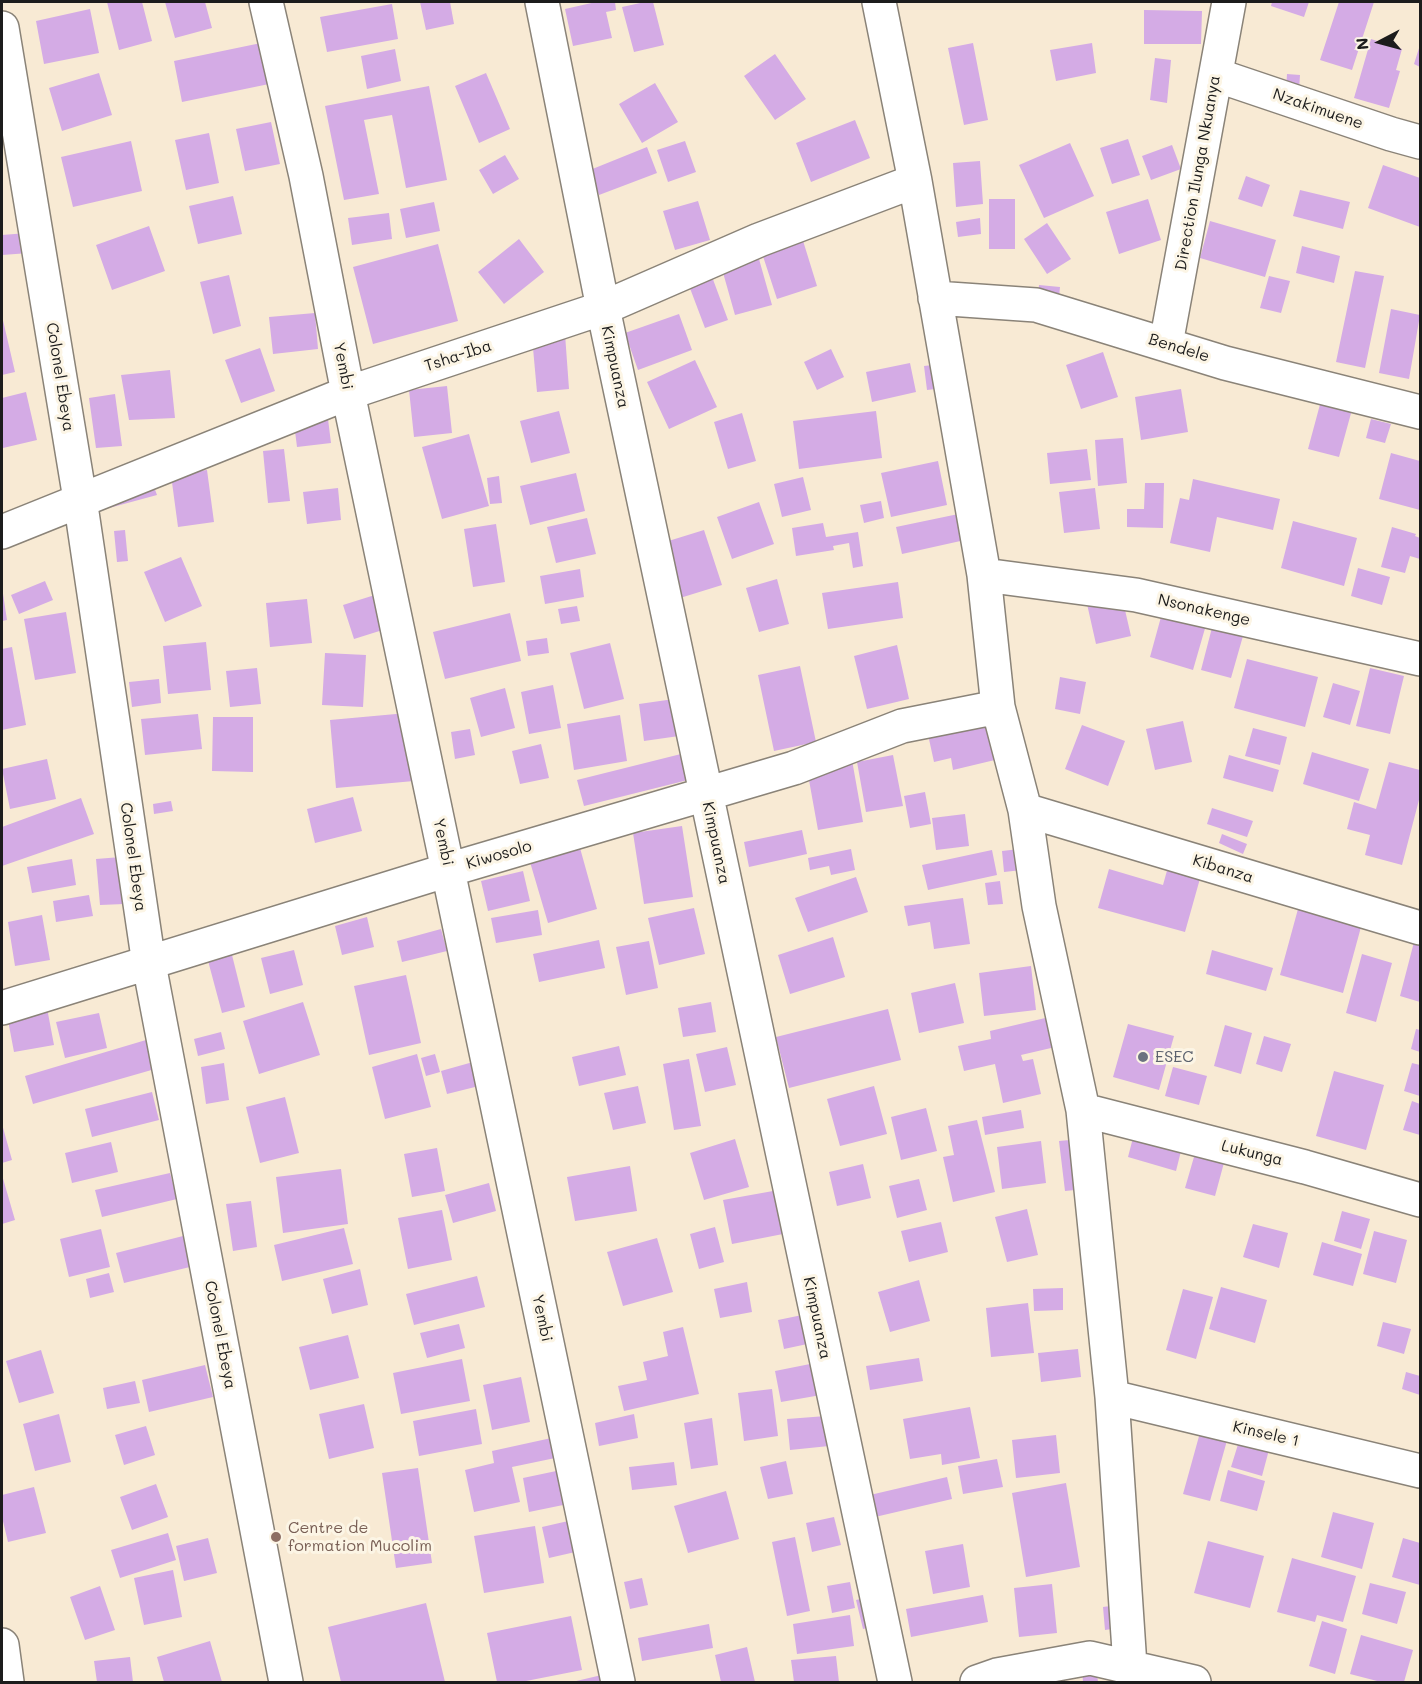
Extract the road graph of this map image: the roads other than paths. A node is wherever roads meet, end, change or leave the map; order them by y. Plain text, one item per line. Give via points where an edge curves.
1 (266, 2) edge
2 (542, 2) edge
3 (879, 2) edge
4 (1229, 2) edge
5 (2, 28) edge
6 (1216, 75) junction
7 (1420, 142) edge
8 (915, 181) junction
9 (935, 298) junction
10 (603, 308) junction
11 (1166, 345) junction
12 (348, 393) junction
13 (1420, 412) edge
14 (80, 499) junction
15 (2, 532) edge
16 (984, 575) junction
17 (1420, 659) edge
18 (998, 707) junction
19 (706, 794) junction
20 (1025, 810) junction
21 (448, 870) junction
22 (1420, 928) edge
23 (149, 964) junction
24 (2, 1008) edge
25 (1083, 1110) junction
26 (1420, 1200) edge
27 (1112, 1397) junction
28 (1420, 1471) edge
29 (2, 1645) edge
30 (1130, 1666) junction
31 (7, 1683) edge
32 (286, 1683) edge
33 (618, 1683) edge
34 (895, 1683) edge
35 (977, 1683) edge
36 (1194, 1683) edge

1 - 12 street, Yembi via 306,176
2 - 10 street, Kimpuanza
3 - 8 street
4 - 6 street, Direction Ilunga Nkuanya
5 - 14 street, Colonel Ebeya
6 - 7 street, Nzakimuene
6 - 11 street, Direction Ilunga Nkuanya
8 - 9 street
8 - 10 street, Tsha-Iba via 759,240
9 - 11 street, Bendele via 1036,305
9 - 16 street
10 - 12 street, Tsha-Iba
10 - 19 street, Kimpuanza
11 - 13 street, Bendele
12 - 14 street, Tsha-Iba
12 - 21 street, Yembi
14 - 15 street, Tsha-Iba
14 - 23 street, Colonel Ebeya
16 - 17 street, Nsonakenge via 1136,595
16 - 18 street
18 - 19 street, Kiwosolo via 902,726 794,768
18 - 20 street
19 - 21 street, Kiwosolo
19 - 34 street, Kimpuanza
20 - 22 street, Kibanza
20 - 25 street via 1039,906
21 - 23 street, Kiwosolo
21 - 33 street, Yembi
23 - 24 street, Kiwosolo
23 - 32 street, Colonel Ebeya
25 - 26 street, Lukunga
25 - 27 street
27 - 28 street, Kinsele 1
27 - 30 street
29 - 31 street
30 - 35 street via 1090,1658 997,1675
30 - 36 street

